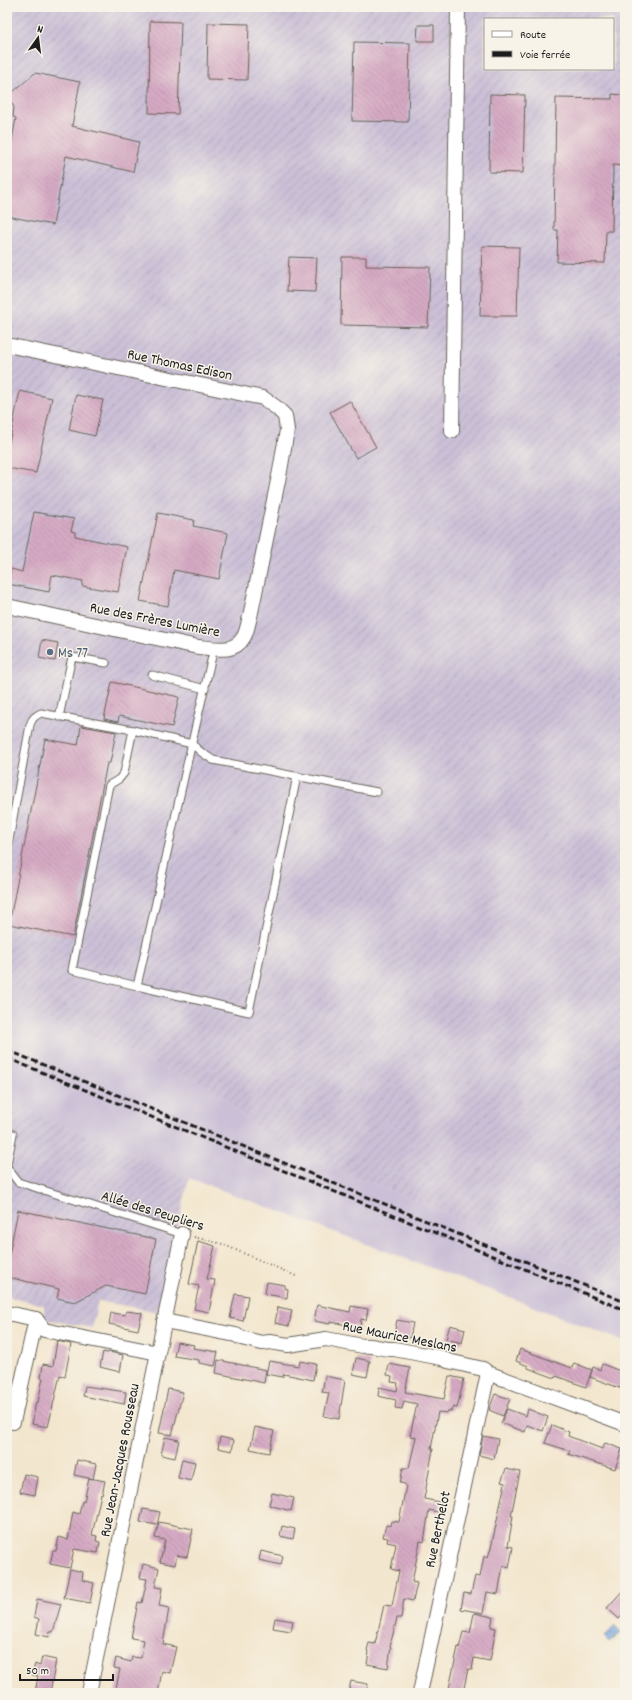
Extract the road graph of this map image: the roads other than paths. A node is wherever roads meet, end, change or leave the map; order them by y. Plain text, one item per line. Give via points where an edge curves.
1 (458, 7) edge
2 (7, 345) edge
3 (452, 431) dead end
4 (280, 471) joint
5 (7, 606) edge
6 (214, 648) junction
7 (106, 663) dead end
8 (152, 675) dead end
9 (205, 689) junction
10 (59, 716) junction
11 (133, 730) junction
12 (192, 744) junction
13 (297, 776) junction
14 (377, 792) dead end
15 (7, 851) edge
16 (137, 986) junction
17 (13, 1134) dead end
18 (7, 1164) edge
19 (7, 1167) edge
20 (182, 1234) joint
21 (7, 1313) edge
22 (36, 1320) junction
23 (164, 1321) junction
24 (158, 1353) junction
25 (488, 1372) junction
26 (13, 1422) dead end
27 (625, 1424) edge
28 (89, 1693) edge
29 (420, 1693) edge

1 - 3 street
2 - 4 street, Rue Thomas Edison via 263,398 285,416 287,430
4 - 6 street, Rue des Frères Lumière via 244,638 238,645 226,650
5 - 6 street, Rue des Frères Lumière via 198,647
6 - 9 lane
7 - 10 lane via 72,657
8 - 9 lane
9 - 12 lane
10 - 11 lane
10 - 15 lane via 41,713 32,720
11 - 12 lane
11 - 16 lane via 124,772 119,779 109,785 72,970
12 - 13 lane via 213,760
12 - 16 lane
13 - 14 lane
13 - 16 lane via 249,1012
17 - 18 lane
19 - 20 lane, Allée des Peupliers via 18,1182
20 - 23 street, Rue Jean-Jacques Rousseau
21 - 22 street
22 - 24 street via 44,1330
22 - 26 street
23 - 24 street, Rue Jean-Jacques Rousseau
23 - 25 street, Rue Maurice Meslans via 262,1343 288,1345 326,1339 394,1349 442,1358
24 - 28 street, Rue Jean-Jacques Rousseau
25 - 27 street, Rue Maurice Meslans
25 - 29 street, Rue Berthelot

